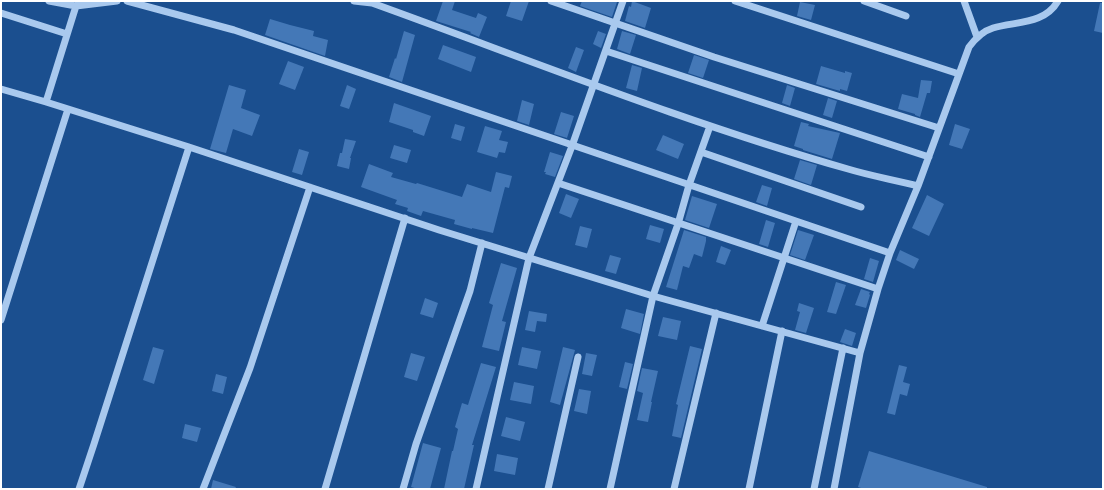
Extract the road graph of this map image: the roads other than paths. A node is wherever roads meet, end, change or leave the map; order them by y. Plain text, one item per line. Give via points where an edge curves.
1 (49, 1) edge
2 (117, 1) edge
3 (127, 1) edge
4 (354, 1) edge
5 (551, 1) edge
6 (623, 1) edge
7 (735, 1) edge
8 (864, 1) edge
9 (964, 1) edge
10 (1058, 1) edge
11 (78, 4) edge
12 (1, 13) edge
13 (906, 16) dead end
14 (616, 24) junction
15 (67, 34) junction
16 (977, 37) junction
17 (606, 51) junction
18 (959, 74) junction
19 (594, 85) junction
20 (1, 89) edge
21 (46, 102) junction
22 (68, 109) junction
23 (710, 126) junction
24 (939, 128) junction
25 (572, 146) junction
26 (189, 147) junction
27 (701, 152) junction
28 (928, 157) junction
29 (558, 183) junction
30 (689, 185) junction
31 (918, 186) junction
32 (310, 187) junction
33 (861, 207) dead end
34 (404, 218) junction
35 (796, 221) junction
36 (678, 224) junction
37 (482, 243) junction
38 (890, 253) junction
39 (530, 258) junction
40 (783, 258) junction
41 (878, 289) junction
42 (653, 296) junction
43 (716, 313) junction
44 (1, 320) edge
45 (762, 326) junction
46 (782, 331) junction
47 (843, 348) junction
48 (860, 353) junction
49 (578, 357) dead end
50 (79, 489) edge
51 (203, 489) edge
52 (324, 489) edge
53 (403, 489) edge
54 (476, 489) edge
55 (548, 489) edge
56 (610, 489) edge
57 (674, 489) edge
58 (749, 489) edge
59 (814, 489) edge
60 (834, 489) edge

1 - 11 street
2 - 11 street
3 - 25 street via 234,30
4 - 19 street via 372,4
5 - 14 street
6 - 14 street
7 - 18 street
8 - 13 street
9 - 16 street
10 - 16 street via 1046,15 1035,20 992,28
11 - 15 street
12 - 15 street
14 - 17 street
14 - 24 street
15 - 21 street
16 - 18 street via 969,47
17 - 19 street
17 - 28 street
18 - 24 street
19 - 23 street
19 - 25 street
20 - 21 street
21 - 22 street
22 - 26 street
22 - 44 street
23 - 27 street
23 - 31 street via 849,170
24 - 28 street
25 - 29 street
25 - 30 street
26 - 32 street
26 - 50 street
27 - 30 street
27 - 33 street
28 - 31 street
29 - 36 street
29 - 39 street
30 - 35 street
30 - 36 street
31 - 38 street
32 - 34 street
32 - 51 street via 250,368
34 - 37 street
34 - 52 street
35 - 38 street
35 - 40 street
36 - 40 street
36 - 42 street
37 - 39 street
37 - 53 street via 470,291 416,444
38 - 41 street
39 - 42 street
39 - 54 street
40 - 41 street
40 - 45 street
41 - 48 street
42 - 43 street
42 - 56 street
43 - 45 street
43 - 57 street
45 - 46 street
46 - 47 street
46 - 58 street
47 - 48 street
47 - 59 street
48 - 60 street
49 - 55 street

